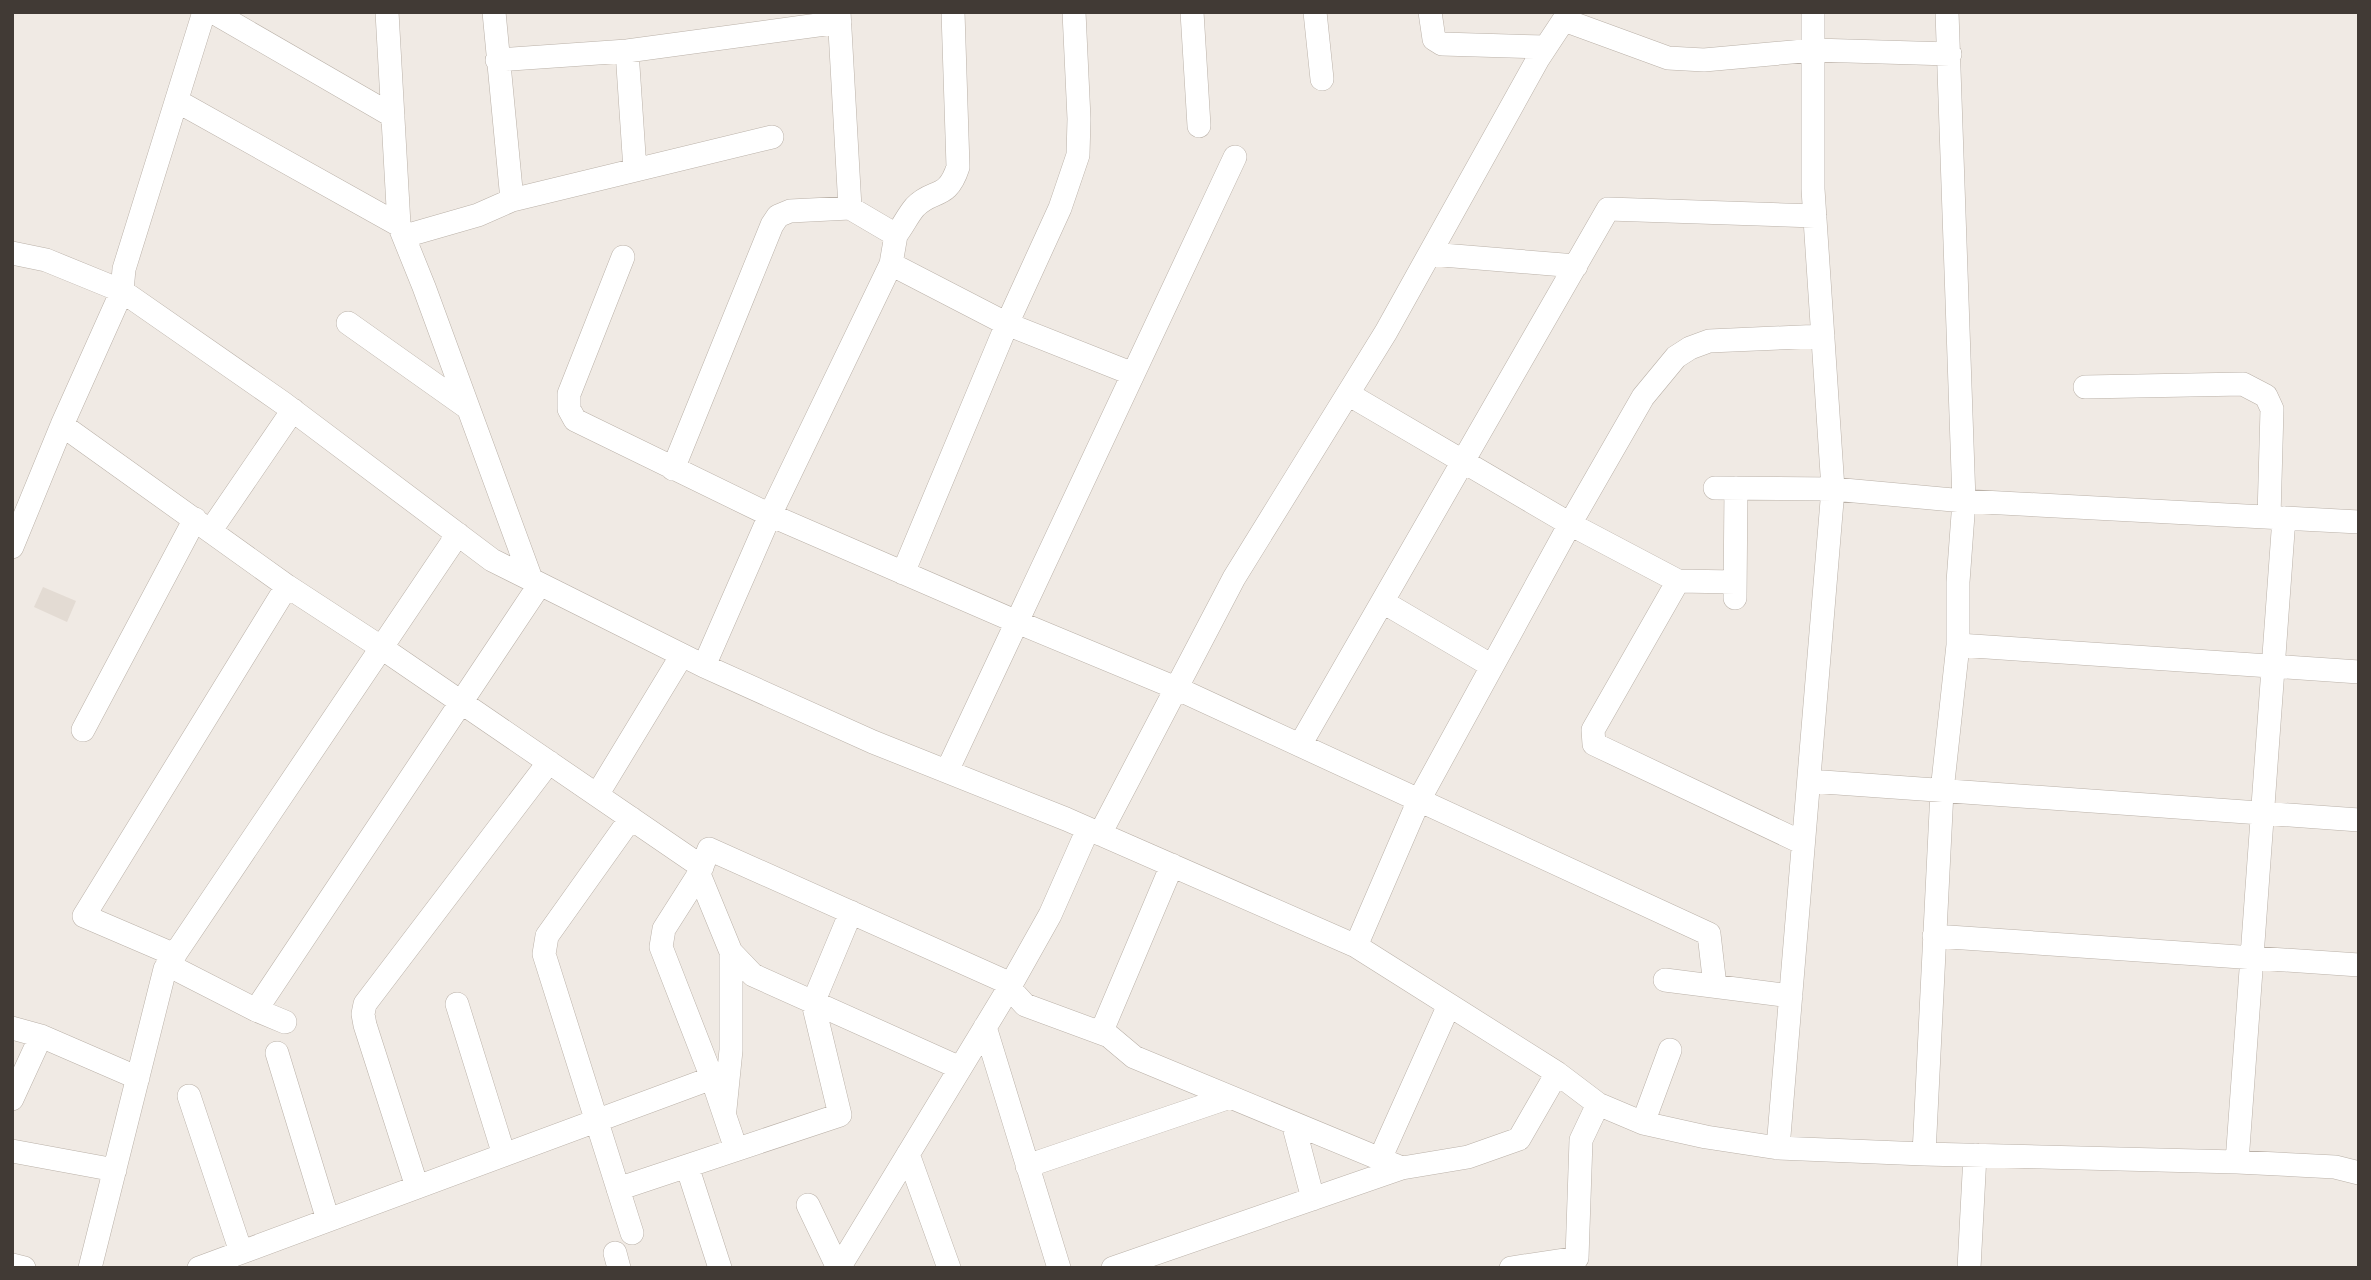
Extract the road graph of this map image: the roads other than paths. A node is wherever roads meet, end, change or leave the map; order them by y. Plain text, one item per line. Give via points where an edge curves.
1 (204, 12) edge
2 (213, 12) edge
3 (387, 12) edge
4 (494, 12) edge
5 (953, 12) edge
6 (1074, 12) edge
7 (1192, 12) edge
8 (1315, 12) edge
9 (1430, 12) edge
10 (1813, 12) edge
11 (1947, 12) edge
12 (1567, 16) edge
13 (839, 17) edge
14 (1545, 47) junction
15 (1814, 50) junction
16 (627, 51) junction
17 (1950, 54) junction
18 (497, 60) junction
19 (1322, 79) dead end
20 (177, 101) junction
21 (393, 116) junction
22 (1199, 125) dead end
23 (772, 137) dead end
24 (1235, 157) dead end
25 (635, 170) junction
26 (512, 200) junction
27 (850, 208) junction
28 (1815, 216) junction
29 (402, 230) junction
30 (896, 235) junction
31 (12, 253) edge
32 (1430, 254) junction
33 (624, 257) dead end
34 (891, 264) junction
35 (1576, 266) junction
36 (122, 291) junction
37 (348, 323) dead end
38 (1007, 324) junction
39 (1823, 337) junction
40 (1133, 374) junction
41 (2085, 387) dead end
42 (1348, 394) junction
43 (468, 408) junction
44 (293, 410) junction
45 (62, 425) junction
46 (1464, 461) junction
47 (673, 469) junction
48 (1833, 489) junction
49 (1964, 501) junction
50 (770, 515) junction
51 (2277, 517) junction
52 (2359, 522) edge
53 (203, 524) junction
54 (1570, 524) junction
55 (458, 534) junction
56 (12, 547) edge
57 (903, 573) junction
58 (536, 581) junction
59 (1678, 581) junction
60 (287, 586) junction
61 (1382, 602) junction
62 (1017, 622) junction
63 (1958, 645) junction
64 (382, 648) junction
65 (682, 655) junction
66 (704, 666) junction
67 (1492, 666) junction
68 (2273, 666) junction
69 (2359, 672) edge
70 (1176, 688) junction
71 (461, 702) junction
72 (82, 730) dead end
73 (1300, 745) junction
74 (549, 762) junction
75 (947, 771) junction
76 (1809, 781) junction
77 (1942, 791) junction
78 (597, 795) junction
79 (1419, 800) junction
80 (2262, 813) junction
81 (631, 818) junction
82 (2359, 820) edge
83 (1094, 831) junction
84 (1804, 843) junction
85 (1171, 865) junction
86 (700, 870) junction
87 (852, 912) junction
88 (1934, 936) junction
89 (1356, 946) junction
90 (731, 952) junction
91 (2252, 958) junction
92 (172, 960) junction
93 (2359, 965) edge
94 (1665, 980) dead end
95 (1715, 986) junction
96 (1009, 988) junction
97 (1791, 996) junction
98 (457, 1003) dead end
99 (813, 1003) junction
100 (1449, 1005) junction
101 (256, 1010) junction
102 (285, 1022) dead end
103 (985, 1027) junction
104 (12, 1028) edge
105 (1101, 1033) junction
106 (41, 1036) junction
107 (1670, 1050) dead end
108 (277, 1053) dead end
109 (960, 1068) junction
110 (1557, 1073) junction
111 (138, 1078) junction
112 (712, 1078) junction
113 (189, 1096) dead end
114 (1230, 1097) junction
115 (12, 1099) edge
116 (1598, 1104) junction
117 (724, 1115) junction
118 (596, 1121) junction
119 (1293, 1123) junction
120 (1643, 1123) junction
121 (736, 1149) junction
122 (1778, 1149) junction
123 (12, 1151) edge
124 (908, 1154) junction
125 (1924, 1154) junction
126 (504, 1155) junction
127 (1975, 1155) junction
128 (1380, 1159) junction
129 (2237, 1162) junction
130 (687, 1166) junction
131 (1027, 1166) junction
132 (1402, 1168) junction
133 (115, 1171) junction
134 (2359, 1173) edge
135 (417, 1187) junction
136 (618, 1189) junction
137 (1313, 1199) junction
138 (808, 1205) dead end
139 (328, 1220) junction
140 (632, 1233) dead end
141 (241, 1252) junction
142 (12, 1265) edge
143 (24, 1268) edge
144 (90, 1268) edge
145 (198, 1268) edge
146 (720, 1268) edge
147 (839, 1268) edge
148 (949, 1268) edge
149 (1059, 1268) edge
150 (1114, 1268) edge
151 (1511, 1268) edge
152 (1969, 1268) edge

1 - 20 street
2 - 21 street
3 - 21 street
4 - 18 street
5 - 30 street via 958,167 946,189 917,205
6 - 38 street via 1078,155 1060,208
7 - 22 street
8 - 19 street
9 - 14 street via 1434,38 1442,44
10 - 15 street
11 - 17 street
12 - 14 street
12 - 15 street via 1668,58 1704,60
13 - 16 street
13 - 27 street
14 - 32 street
15 - 17 street
15 - 28 street
16 - 18 street
16 - 25 street
17 - 49 street
18 - 26 street
20 - 29 street
20 - 36 street via 124,270
21 - 29 street
23 - 25 street
24 - 40 street
25 - 26 street
26 - 29 street via 478,215
27 - 30 street
27 - 47 street via 790,211 778,216
28 - 35 street via 1608,209
28 - 39 street
29 - 43 street
30 - 34 street
31 - 36 street via 46,260
32 - 35 street
32 - 42 street
33 - 47 street via 569,394 569,409 575,420
34 - 38 street
34 - 50 street
35 - 46 street
36 - 44 street
36 - 45 street
37 - 43 street
38 - 40 street
38 - 57 street
39 - 48 street
39 - 54 street via 1709,341 1676,356 1643,397
40 - 62 street
41 - 51 street via 2244,384 2266,396 2272,409
42 - 46 street
42 - 70 street via 1234,578
43 - 58 street
44 - 53 street
44 - 55 street
45 - 53 street
45 - 56 street
46 - 54 street
46 - 61 street
47 - 50 street
48 - 49 street
48 - 59 street via 1725,488 1735,590
48 - 76 street
49 - 51 street
49 - 63 street
50 - 57 street
50 - 66 street
51 - 52 street
51 - 68 street
53 - 60 street
53 - 72 street
54 - 59 street
54 - 67 street
55 - 58 street via 492,560
55 - 64 street
57 - 62 street
58 - 65 street
58 - 71 street
59 - 84 street via 1593,730 1594,744
60 - 64 street
60 - 92 street via 84,916
61 - 67 street
61 - 73 street
62 - 70 street
62 - 75 street
63 - 68 street
63 - 77 street
64 - 71 street
64 - 92 street
65 - 66 street
65 - 78 street
66 - 75 street
67 - 79 street
68 - 69 street
68 - 80 street
70 - 73 street
70 - 83 street
71 - 74 street
71 - 101 street
73 - 79 street
74 - 78 street
74 - 135 street via 365,1004 365,1025
75 - 83 street
76 - 77 street
76 - 84 street
77 - 80 street
77 - 88 street
78 - 81 street
79 - 89 street
79 - 95 street via 1709,934
80 - 82 street
80 - 91 street
81 - 86 street
81 - 118 street via 547,936 544,954
83 - 85 street
83 - 96 street
84 - 97 street
85 - 89 street
85 - 105 street
86 - 87 street via 709,849
86 - 90 street
86 - 112 street via 664,929 661,947
87 - 96 street via 1002,980
87 - 99 street
88 - 91 street
88 - 125 street
89 - 100 street
90 - 99 street via 753,975
90 - 117 street via 731,1050
91 - 93 street
91 - 129 street
92 - 101 street
92 - 111 street via 165,969
94 - 95 street
95 - 97 street
96 - 103 street
96 - 105 street via 1025,1005
97 - 122 street
98 - 126 street
99 - 109 street
99 - 121 street via 840,1115
100 - 110 street
100 - 128 street
101 - 102 street
103 - 109 street
103 - 131 street
104 - 106 street
105 - 114 street via 1134,1057
106 - 111 street
106 - 115 street
107 - 120 street
108 - 139 street
109 - 124 street
110 - 116 street
110 - 132 street via 1519,1139 1468,1157
111 - 133 street
112 - 117 street
112 - 118 street
113 - 141 street
114 - 119 street
114 - 131 street
116 - 120 street
116 - 151 street via 1581,1140 1577,1258
117 - 121 street
118 - 126 street
118 - 136 street
119 - 128 street
119 - 137 street
120 - 122 street
121 - 130 street
122 - 125 street
123 - 133 street
124 - 147 street
124 - 148 street
125 - 127 street
126 - 135 street
127 - 129 street
127 - 152 street
128 - 132 street
129 - 134 street via 2335,1167
130 - 136 street
130 - 146 street
131 - 149 street
132 - 137 street
133 - 144 street
135 - 139 street
136 - 140 street
137 - 150 street
138 - 147 street
139 - 141 street
141 - 145 street
142 - 143 street

